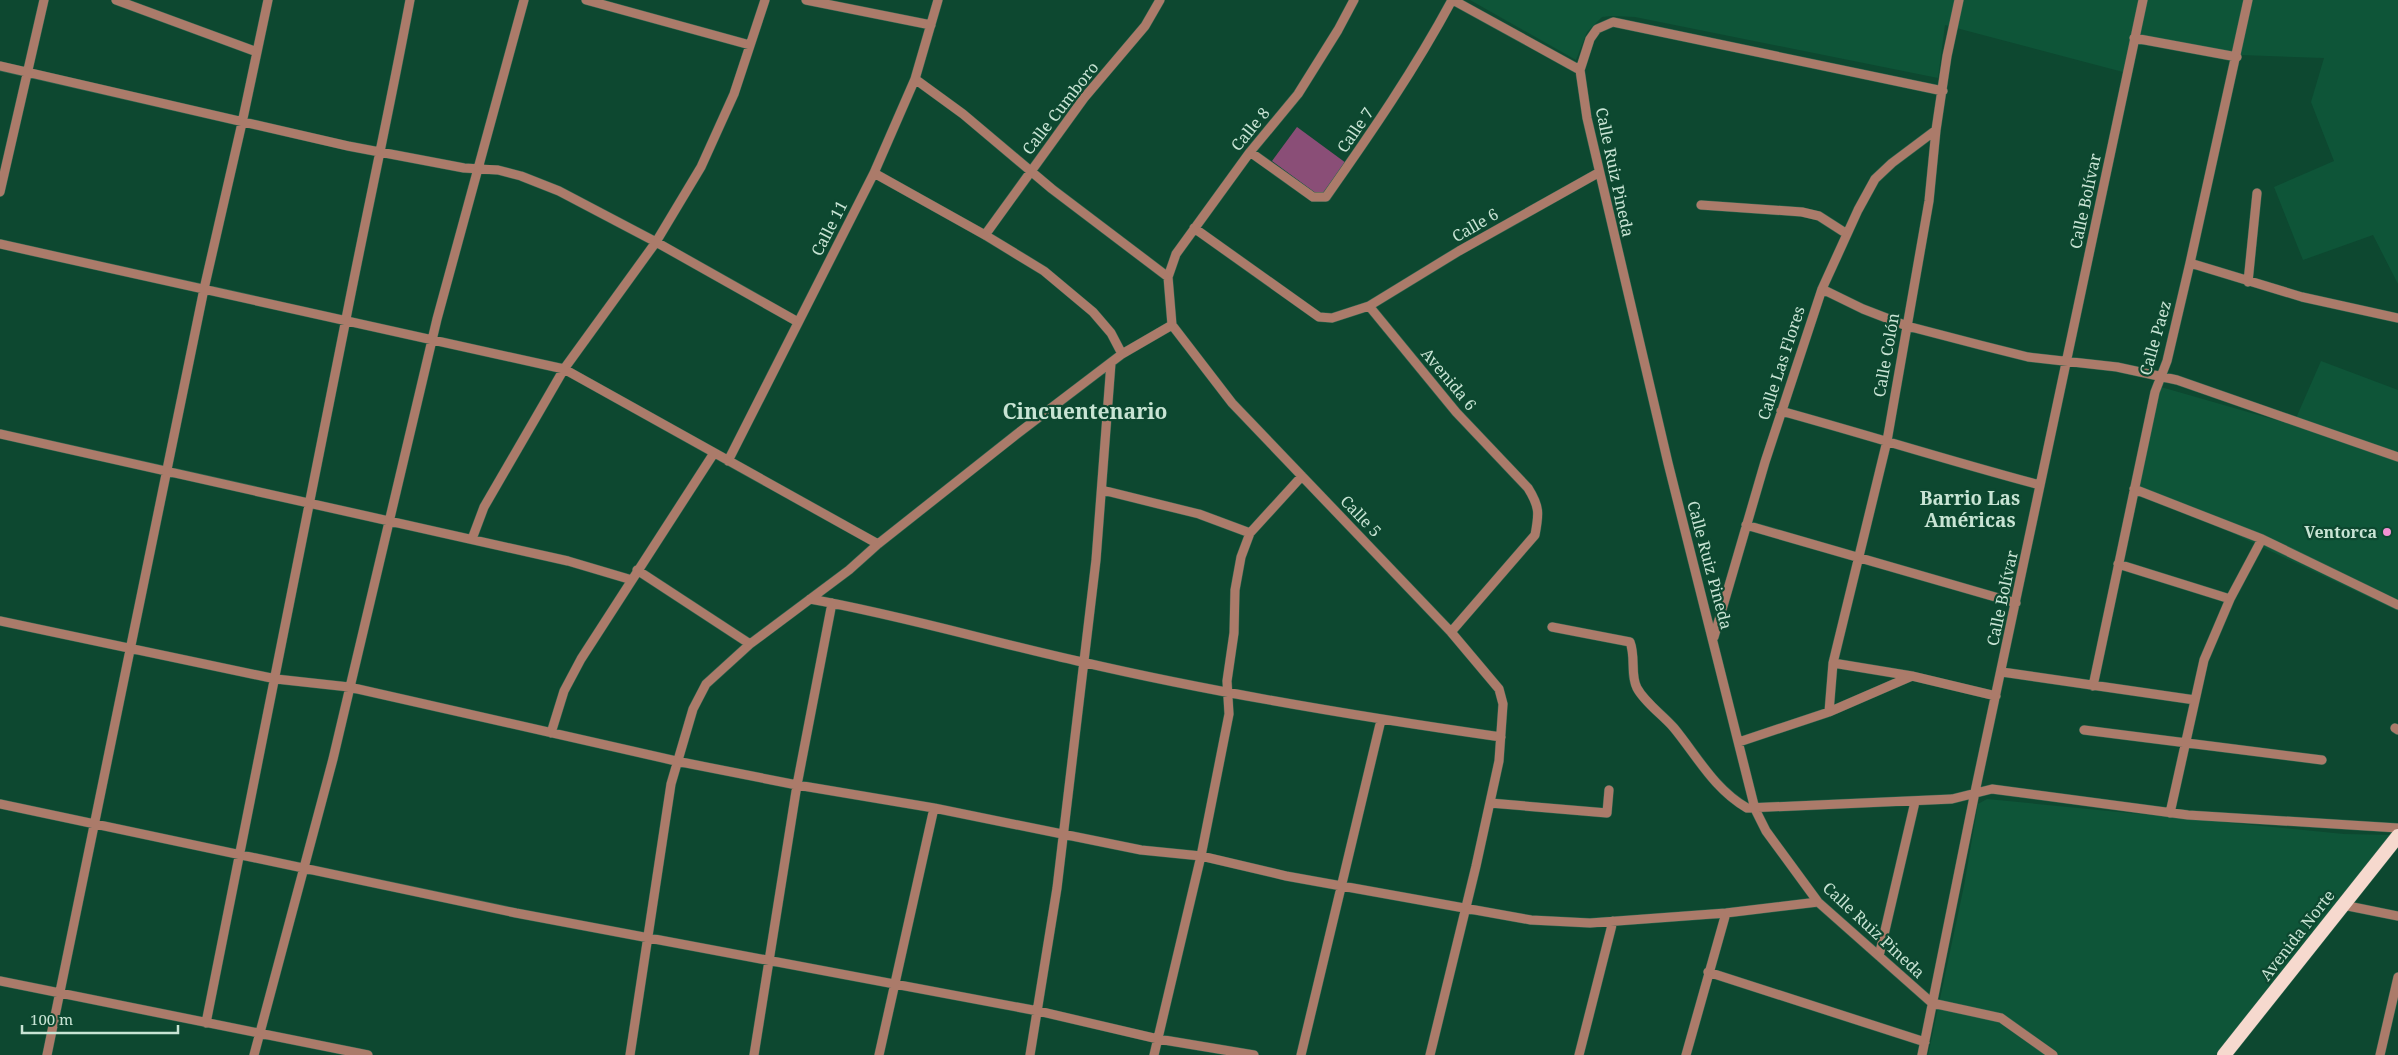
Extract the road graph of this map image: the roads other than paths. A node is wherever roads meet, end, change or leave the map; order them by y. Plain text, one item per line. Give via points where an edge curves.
1 (44, 0) edge
2 (116, 0) edge
3 (268, 0) edge
4 (410, 0) edge
5 (524, 0) edge
6 (586, 0) edge
7 (765, 0) edge
8 (806, 0) edge
9 (938, 0) edge
10 (1160, 0) edge
11 (1354, 0) edge
12 (1452, 0) edge
13 (1959, 0) edge
14 (2143, 0) edge
15 (2248, 0) edge
16 (848, 5) edge
17 (931, 25) junction
18 (2134, 38) junction
19 (750, 45) junction
20 (257, 52) junction
21 (2237, 57) junction
22 (0, 66) edge
23 (1580, 70) junction
24 (27, 73) junction
25 (915, 79) junction
26 (1943, 91) junction
27 (242, 123) junction
28 (1936, 130) junction
29 (382, 152) junction
30 (1250, 152) junction
31 (476, 168) junction
32 (1030, 171) junction
33 (874, 173) junction
34 (1598, 173) junction
35 (0, 192) edge
36 (2257, 193) dead end
37 (1701, 205) dead end
38 (1194, 228) junction
39 (1847, 234) junction
40 (985, 235) junction
41 (656, 242) junction
42 (0, 244) edge
43 (2190, 263) junction
44 (1168, 277) junction
45 (2248, 282) junction
46 (204, 289) junction
47 (1822, 289) junction
48 (1369, 306) junction
49 (2398, 318) edge
50 (346, 321) junction
51 (798, 322) junction
52 (1172, 325) junction
53 (1907, 326) junction
54 (432, 340) junction
55 (1122, 354) junction
56 (2067, 361) junction
57 (1110, 364) junction
58 (564, 369) junction
59 (2161, 376) junction
60 (1781, 411) junction
61 (0, 434) edge
62 (1887, 441) junction
63 (714, 453) junction
64 (2398, 457) edge
65 (728, 461) junction
66 (167, 470) junction
67 (1302, 476) junction
68 (2040, 485) junction
69 (2134, 489) junction
70 (1102, 490) junction
71 (311, 503) junction
72 (388, 520) junction
73 (1746, 524) junction
74 (1250, 533) junction
75 (472, 539) junction
76 (2262, 539) junction
77 (878, 544) junction
78 (1859, 557) junction
79 (2118, 564) junction
80 (637, 570) junction
81 (632, 580) junction
82 (810, 599) junction
83 (2230, 599) junction
84 (832, 603) junction
85 (2016, 603) junction
86 (2398, 605) edge
87 (0, 621) edge
88 (1552, 627) dead end
89 (1451, 632) junction
90 (1714, 639) junction
91 (750, 644) junction
92 (131, 648) junction
93 (1083, 663) junction
94 (1833, 663) junction
95 (2002, 672) junction
96 (1912, 676) junction
97 (276, 679) junction
98 (2093, 686) junction
99 (349, 687) junction
100 (1227, 692) junction
101 (1996, 696) junction
102 (2195, 700) junction
103 (1829, 712) junction
104 (1381, 720) junction
105 (2084, 730) dead end
106 (551, 734) junction
107 (1502, 737) junction
108 (1739, 742) junction
109 (2185, 743) junction
110 (2322, 760) dead end
111 (676, 761) junction
112 (798, 785) junction
113 (1609, 790) dead end
114 (1975, 792) junction
115 (1915, 802) junction
116 (1490, 803) junction
117 (0, 804) edge
118 (934, 808) junction
119 (1755, 809) junction
120 (2170, 813) junction
121 (95, 824) junction
122 (2398, 828) edge
123 (1063, 832) junction
124 (2398, 836) edge
125 (240, 856) junction
126 (1201, 856) junction
127 (303, 869) junction
128 (1342, 886) junction
129 (1818, 902) junction
130 (2343, 905) junction
131 (1465, 910) junction
132 (1726, 913) junction
133 (2398, 916) edge
134 (1613, 921) junction
135 (649, 938) junction
136 (1879, 956) junction
137 (770, 961) junction
138 (1708, 972) junction
139 (2398, 977) edge
140 (0, 981) edge
141 (895, 984) junction
142 (60, 993) junction
143 (1932, 1004) junction
144 (1038, 1011) junction
145 (206, 1023) junction
146 (259, 1033) junction
147 (1158, 1039) junction
148 (1925, 1042) junction
149 (47, 1055) edge
150 (254, 1055) edge
151 (368, 1055) edge
152 (630, 1055) edge
153 (754, 1055) edge
154 (879, 1055) edge
155 (1030, 1055) edge
156 (1154, 1055) edge
157 (1254, 1055) edge
158 (1301, 1055) edge
159 (1430, 1055) edge
160 (1578, 1055) edge
161 (1686, 1055) edge
162 (1922, 1055) edge
163 (2053, 1055) edge
164 (2224, 1055) edge
165 (2380, 1055) edge

1 - 24 street
2 - 20 street
3 - 20 street
4 - 29 street
5 - 31 street
6 - 19 street
7 - 19 street
8 - 16 street
9 - 17 street, Calle 11
10 - 32 street, Calle Cumboro via 1145,26 1084,98
11 - 30 street, Calle 8 via 1298,94
12 - 23 street
12 - 30 street, Calle 7 via 1386,113 1326,197 1313,197
13 - 26 street, Calle Colón
14 - 18 street, Calle Bolívar
15 - 21 street, Calle Paez
16 - 17 street
17 - 25 street, Calle 11
18 - 21 street
18 - 56 street, Calle Bolívar
19 - 41 street via 734,94 701,167
20 - 27 street
21 - 43 street, Calle Paez
22 - 24 street
23 - 26 street via 1590,38 1597,29 1613,22
23 - 34 street, Calle Ruiz Pineda
24 - 27 street
24 - 35 street
25 - 32 street via 963,114
25 - 33 street, Calle 11
26 - 28 street, Calle Colón
27 - 29 street
27 - 46 street
28 - 39 street, Calle Las Flores via 1875,179
28 - 53 street, Calle Colón via 1929,201
29 - 31 street
29 - 50 street
30 - 38 street, Calle 8
31 - 41 street via 521,176 552,188
31 - 54 street
32 - 40 street, Calle Cumboro
32 - 44 street
33 - 40 street
33 - 51 street, Calle 11
34 - 48 street, Calle 6
34 - 90 street, Calle Ruiz Pineda
36 - 45 street
37 - 39 street via 1802,212 1819,216
38 - 44 street, Calle 8 via 1176,254
38 - 48 street via 1319,317 1332,318
39 - 47 street, Calle Las Flores
40 - 55 street via 1044,271 1081,301 1111,333
41 - 51 street
41 - 58 street
42 - 46 street
43 - 45 street
43 - 59 street, Calle Paez
44 - 52 street
45 - 49 street
46 - 50 street
46 - 66 street
47 - 53 street
47 - 60 street, Calle Las Flores
48 - 89 street, Avenida 6 via 1456,412 1528,488 1538,508 1535,535
50 - 54 street
50 - 71 street
51 - 65 street, Calle 11
52 - 55 street
52 - 67 street, Calle 5 via 1232,403
53 - 56 street via 2028,357
53 - 62 street, Calle Colón
54 - 58 street
54 - 72 street
55 - 57 street
56 - 59 street
56 - 68 street, Calle Bolívar
57 - 70 street
57 - 77 street
58 - 63 street
58 - 75 street via 484,507
59 - 64 street via 2246,402
59 - 69 street, Calle Paez
60 - 62 street
60 - 73 street, Calle Las Flores
61 - 66 street
62 - 68 street
62 - 78 street, Calle Colón
63 - 65 street
63 - 80 street
65 - 77 street
66 - 71 street
66 - 92 street
67 - 74 street
67 - 89 street, Calle 5
68 - 85 street, Calle Bolívar
69 - 76 street
69 - 79 street, Calle Paez
70 - 74 street via 1200,514
70 - 93 street
71 - 72 street
71 - 97 street
72 - 75 street
72 - 99 street
73 - 78 street
73 - 90 street, Calle Las Flores
74 - 100 street via 1241,557 1235,590
75 - 81 street
76 - 83 street
76 - 86 street
77 - 82 street
78 - 85 street
78 - 94 street, Calle Colón
79 - 83 street
79 - 98 street, Calle Paez
80 - 81 street
80 - 91 street
81 - 106 street via 577,666 564,691
82 - 84 street
82 - 91 street
83 - 102 street via 2204,660
84 - 93 street
84 - 112 street
85 - 95 street, Calle Bolívar
87 - 92 street
88 - 119 street via 1630,642 1634,651 1637,687 1717,784 1736,802
89 - 107 street, Calle 5 via 1499,689 1503,704
90 - 108 street, Calle Ruiz Pineda
91 - 111 street via 706,684 692,709
92 - 97 street
92 - 121 street
93 - 100 street
93 - 123 street
94 - 96 street
94 - 103 street, Calle Colón
95 - 98 street
95 - 101 street, Calle Bolívar
96 - 101 street
96 - 103 street
97 - 99 street
97 - 125 street
98 - 102 street
99 - 106 street
99 - 127 street
100 - 104 street
100 - 126 street via 1228,714
101 - 114 street, Calle Bolívar
102 - 109 street
103 - 108 street
104 - 107 street
104 - 128 street
105 - 109 street
106 - 111 street
107 - 116 street, Calle 5
108 - 119 street, Calle Ruiz Pineda
109 - 110 street
109 - 120 street
111 - 112 street
111 - 135 street
112 - 118 street
112 - 137 street
113 - 116 street via 1607,813
114 - 115 street via 1952,800
114 - 120 street via 1992,789
114 - 143 street, Calle Bolívar
115 - 119 street
115 - 136 street
116 - 131 street, Calle 5
117 - 121 street
118 - 123 street
118 - 141 street
119 - 129 street, Calle Ruiz Pineda via 1766,830
120 - 122 street
121 - 125 street
121 - 142 street
123 - 126 street via 1141,850
123 - 144 street
124 - 130 highway, Avenida Norte
125 - 127 street
125 - 145 street
126 - 128 street
126 - 147 street
127 - 135 street
127 - 146 street
128 - 131 street
128 - 158 street
129 - 132 street
129 - 136 street, Calle Ruiz Pineda
130 - 133 street
130 - 164 highway, Avenida Norte
131 - 134 street via 1531,920
131 - 159 street, Calle 5
132 - 134 street
132 - 138 street
134 - 160 street
135 - 137 street
135 - 152 street
136 - 143 street, Calle Ruiz Pineda
137 - 141 street
137 - 153 street
138 - 148 street
138 - 161 street
139 - 165 street
140 - 142 street
141 - 144 street
141 - 154 street
142 - 145 street
142 - 149 street
143 - 148 street, Calle Bolívar
143 - 163 street via 2001,1018
144 - 147 street
144 - 155 street
145 - 146 street
146 - 150 street
146 - 151 street
147 - 156 street
147 - 157 street
148 - 162 street, Calle Bolívar

